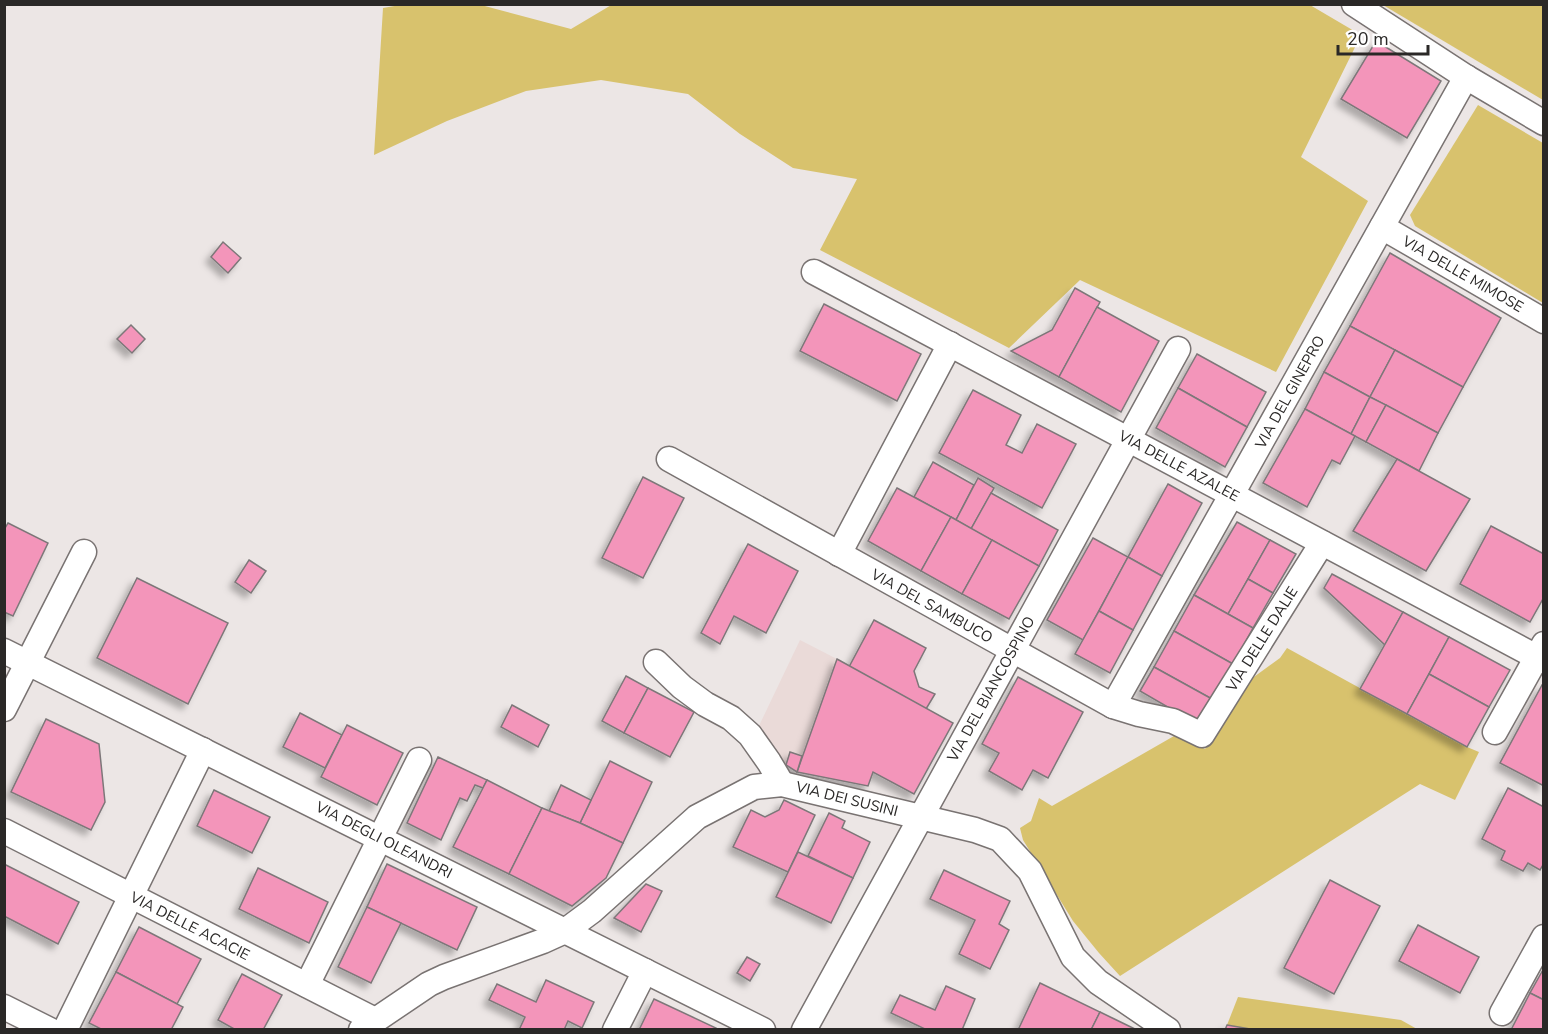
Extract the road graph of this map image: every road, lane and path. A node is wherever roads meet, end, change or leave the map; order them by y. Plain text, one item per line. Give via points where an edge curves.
1 (1354, 4) edge
2 (1466, 77) junction
3 (1544, 123) edge
4 (1382, 227) junction
5 (814, 272) dead end
6 (1544, 321) edge
7 (950, 344) junction
8 (1178, 349) dead end
9 (1129, 440) junction
10 (669, 459) dead end
11 (1233, 495) junction
12 (1322, 543) junction
13 (84, 552) dead end
14 (839, 554) junction
15 (1013, 650) junction
16 (4, 651) edge
17 (1541, 654) edge
18 (656, 662) dead end
19 (28, 663) junction
20 (1113, 706) junction
21 (4, 710) edge
22 (1495, 732) dead end
23 (1202, 735) joint
24 (203, 750) junction
25 (419, 760) dead end
26 (782, 784) junction
27 (921, 817) junction
28 (4, 831) edge
29 (380, 838) junction
30 (131, 896) junction
31 (565, 931) junction
32 (1543, 937) edge
33 (645, 970) junction
34 (307, 985) junction
35 (4, 1007) edge
36 (1502, 1013) dead end
37 (368, 1025) edge
38 (50, 1029) edge
39 (65, 1029) edge
40 (615, 1029) edge
41 (763, 1029) edge
42 (804, 1029) edge
43 (1168, 1029) edge

1 - 2 street
2 - 3 street
2 - 4 street, VIA DEL GINEPRO
4 - 6 street, VIA DELLE MIMOSE
4 - 11 street, VIA DEL GINEPRO
5 - 7 street, VIA DELLE AZALEE
7 - 9 street, VIA DELLE AZALEE
7 - 14 street
8 - 9 street, VIA DEL BIANCOSPINO
9 - 11 street, VIA DELLE AZALEE
9 - 15 street, VIA DEL BIANCOSPINO
10 - 14 street, VIA DEL SAMBUCO
11 - 12 street, VIA DELLE AZALEE
11 - 20 street, VIA DEL GINEPRO
12 - 17 street, VIA DELLE AZALEE
12 - 23 street, VIA DELLE DALIE
13 - 19 street
14 - 15 street, VIA DEL SAMBUCO
15 - 20 street, VIA DEL SAMBUCO
15 - 27 street, VIA DEL BIANCOSPINO
16 - 19 street, VIA DEGLI OLEANDRI
17 - 22 street
18 - 26 street via 682,687 750,735
19 - 21 street
19 - 24 street, VIA DEGLI OLEANDRI
20 - 23 street, VIA DEL SAMBUCO via 1173,721
24 - 29 street, VIA DEGLI OLEANDRI
24 - 30 street
25 - 29 street
26 - 27 street, VIA DEI SUSINI
26 - 31 street, VIA DEI SUSINI via 754,787 697,817
27 - 42 street, VIA DEL BIANCOSPINO
27 - 43 street, VIA DEI SUSINI via 1000,839 1030,872 1073,957 1098,982
28 - 30 street, VIA DELLE ACACIE
29 - 31 street, VIA DEGLI OLEANDRI
29 - 34 street
30 - 34 street, VIA DELLE ACACIE
30 - 39 street
31 - 33 street, VIA DEGLI OLEANDRI
31 - 37 street, VIA DEI SUSINI via 429,984
32 - 36 street
33 - 40 street
33 - 41 street, VIA DEGLI OLEANDRI
34 - 37 street, VIA DELLE ACACIE
35 - 38 street

